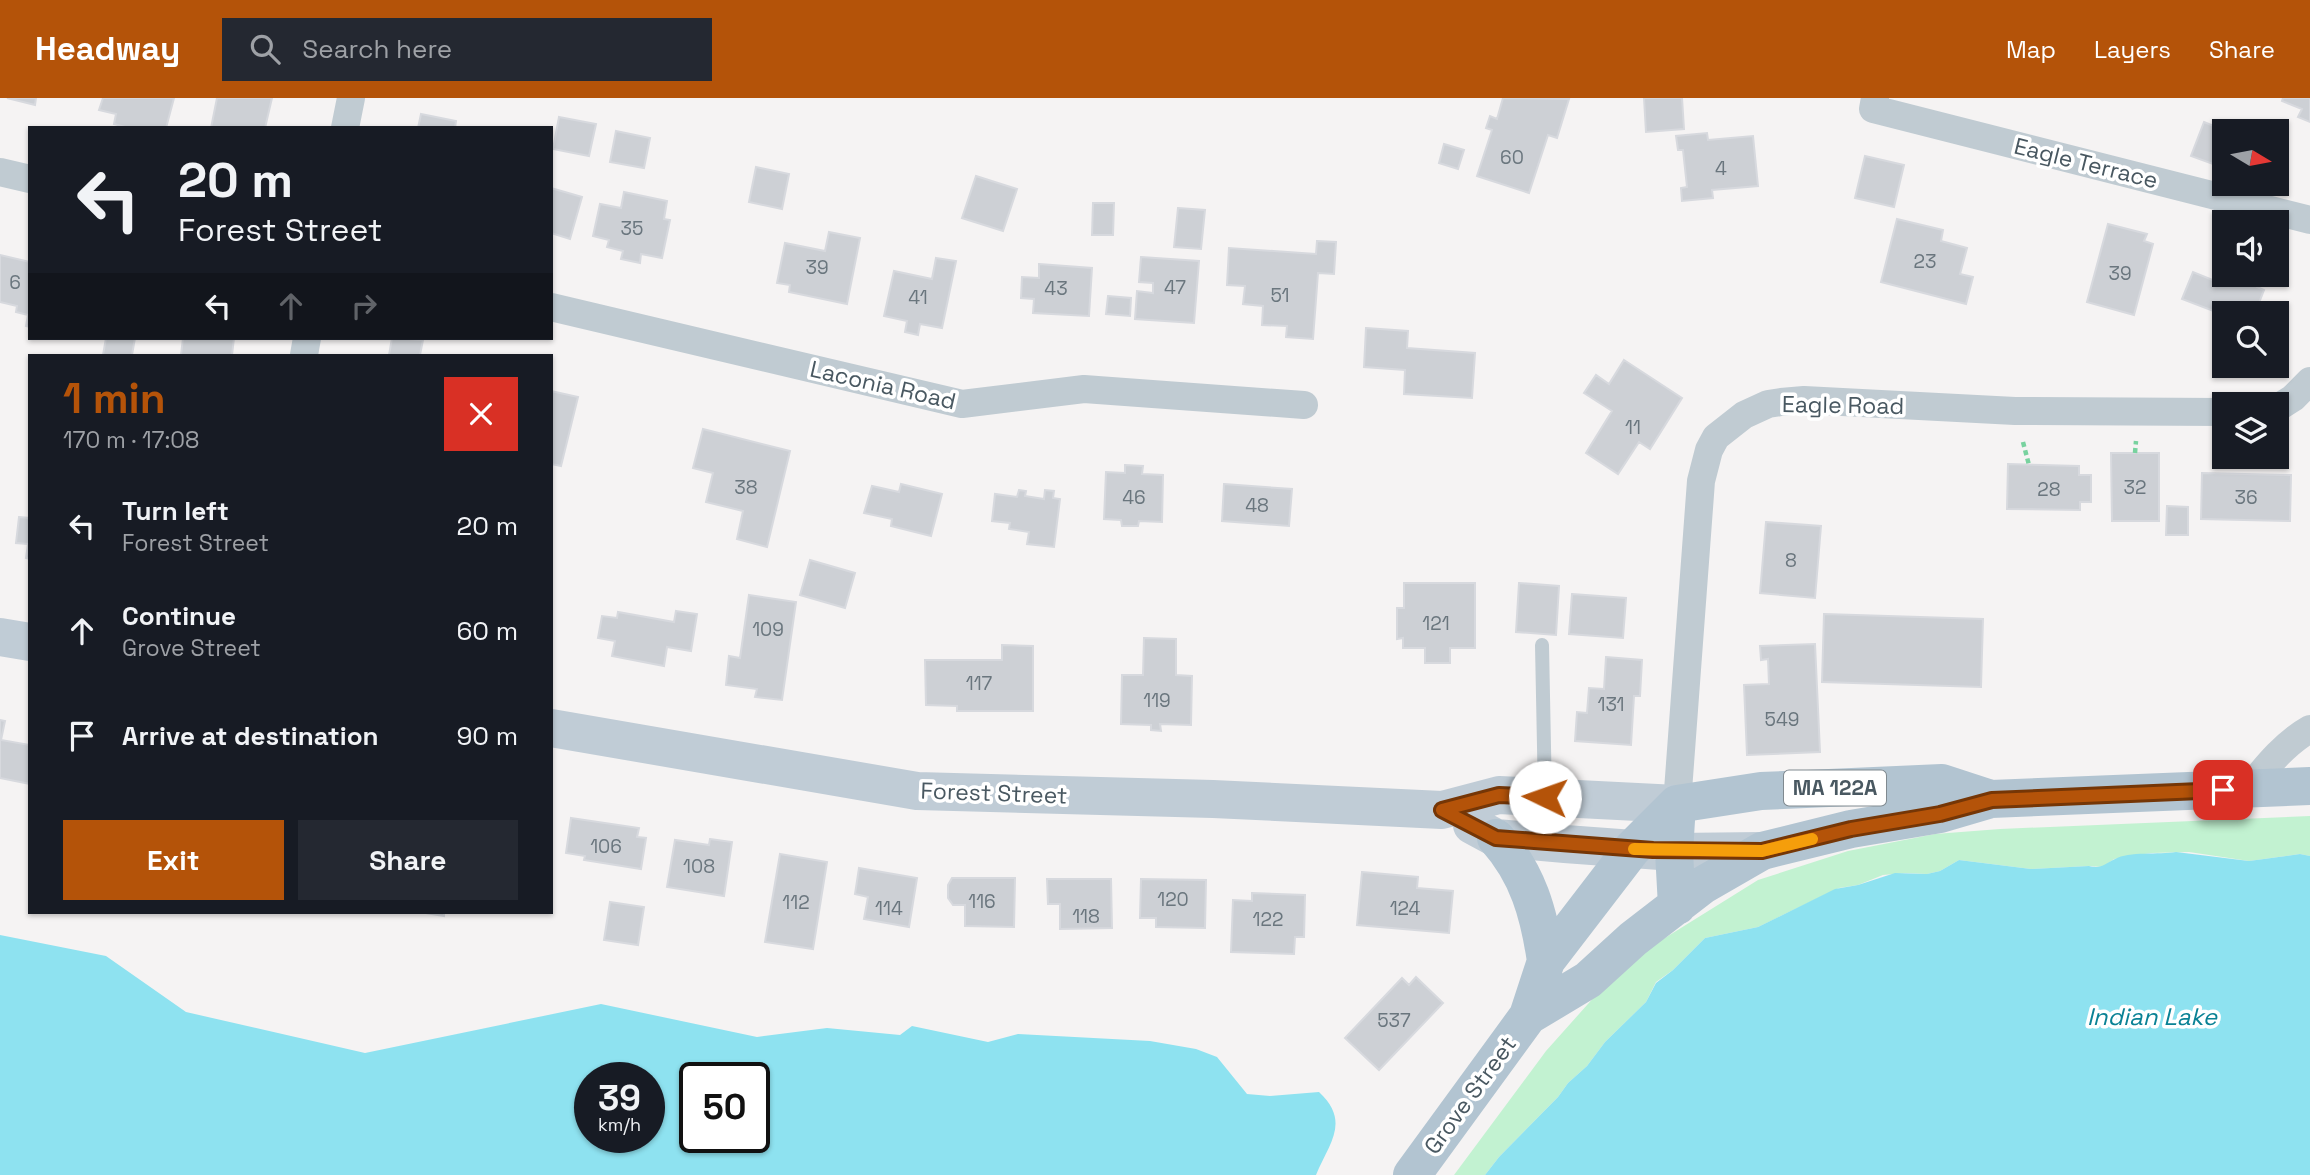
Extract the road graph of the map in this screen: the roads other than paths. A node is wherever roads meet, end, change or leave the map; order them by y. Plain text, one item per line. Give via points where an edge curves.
1 (351, 98) edge
2 (1875, 98) edge
3 (345, 126) edge
4 (0, 172) edge
5 (28, 179) edge
6 (2310, 220) edge
7 (553, 307) edge
8 (2310, 381) edge
9 (2289, 400) edge
10 (1304, 405) dead end
11 (2212, 412) edge
12 (0, 637) edge
13 (28, 642) edge
14 (1542, 645) dead end
15 (553, 729) edge
16 (2310, 729) edge
17 (2310, 786) edge
18 (2248, 789) junction
19 (1545, 797) junction
20 (1992, 800) junction
21 (1677, 804) junction
22 (1442, 810) junction
23 (1496, 838) junction
24 (1632, 849) junction
25 (1762, 851) junction
26 (1674, 852) junction
27 (1677, 906) junction
28 (1546, 961) junction
29 (1528, 1016) junction
30 (1412, 1175) edge

1 - 3 street
2 - 6 street, Eagle Terrace via 1873,109
4 - 5 street
7 - 10 street, Laconia Road via 962,404 1084,388
8 - 9 street
11 - 21 street, Eagle Road via 2015,411 1804,400 1768,404 1734,421 1709,450 1702,481
12 - 13 main road
14 - 19 lane
15 - 22 main road, Forest Street via 917,791
16 - 18 street via 2271,761
17 - 18 main road, Grove Street / MA 122A
18 - 20 main road, Grove Street / MA 122A
19 - 21 main road, Forest Street
19 - 22 main road, Forest Street via 1499,795
20 - 21 main road, Grove Street / MA 122A via 1942,783 1760,792
20 - 25 main road, Grove Street / MA 122A
21 - 24 main road, Grove Street / MA 122A
21 - 26 main road
22 - 23 main road, Forest Street
23 - 24 main road, Forest Street
23 - 28 main road via 1511,855 1533,896
24 - 26 main road, Forest Street
24 - 28 main road, Grove Street / MA 122A
25 - 26 main road, Forest Street
25 - 27 main road, Grove Street / MA 122A via 1703,885
26 - 27 main road
27 - 29 main road, Grove Street / MA 122A via 1588,980
28 - 29 main road, Grove Street / MA 122A
29 - 30 main road, Grove Street / MA 122A

